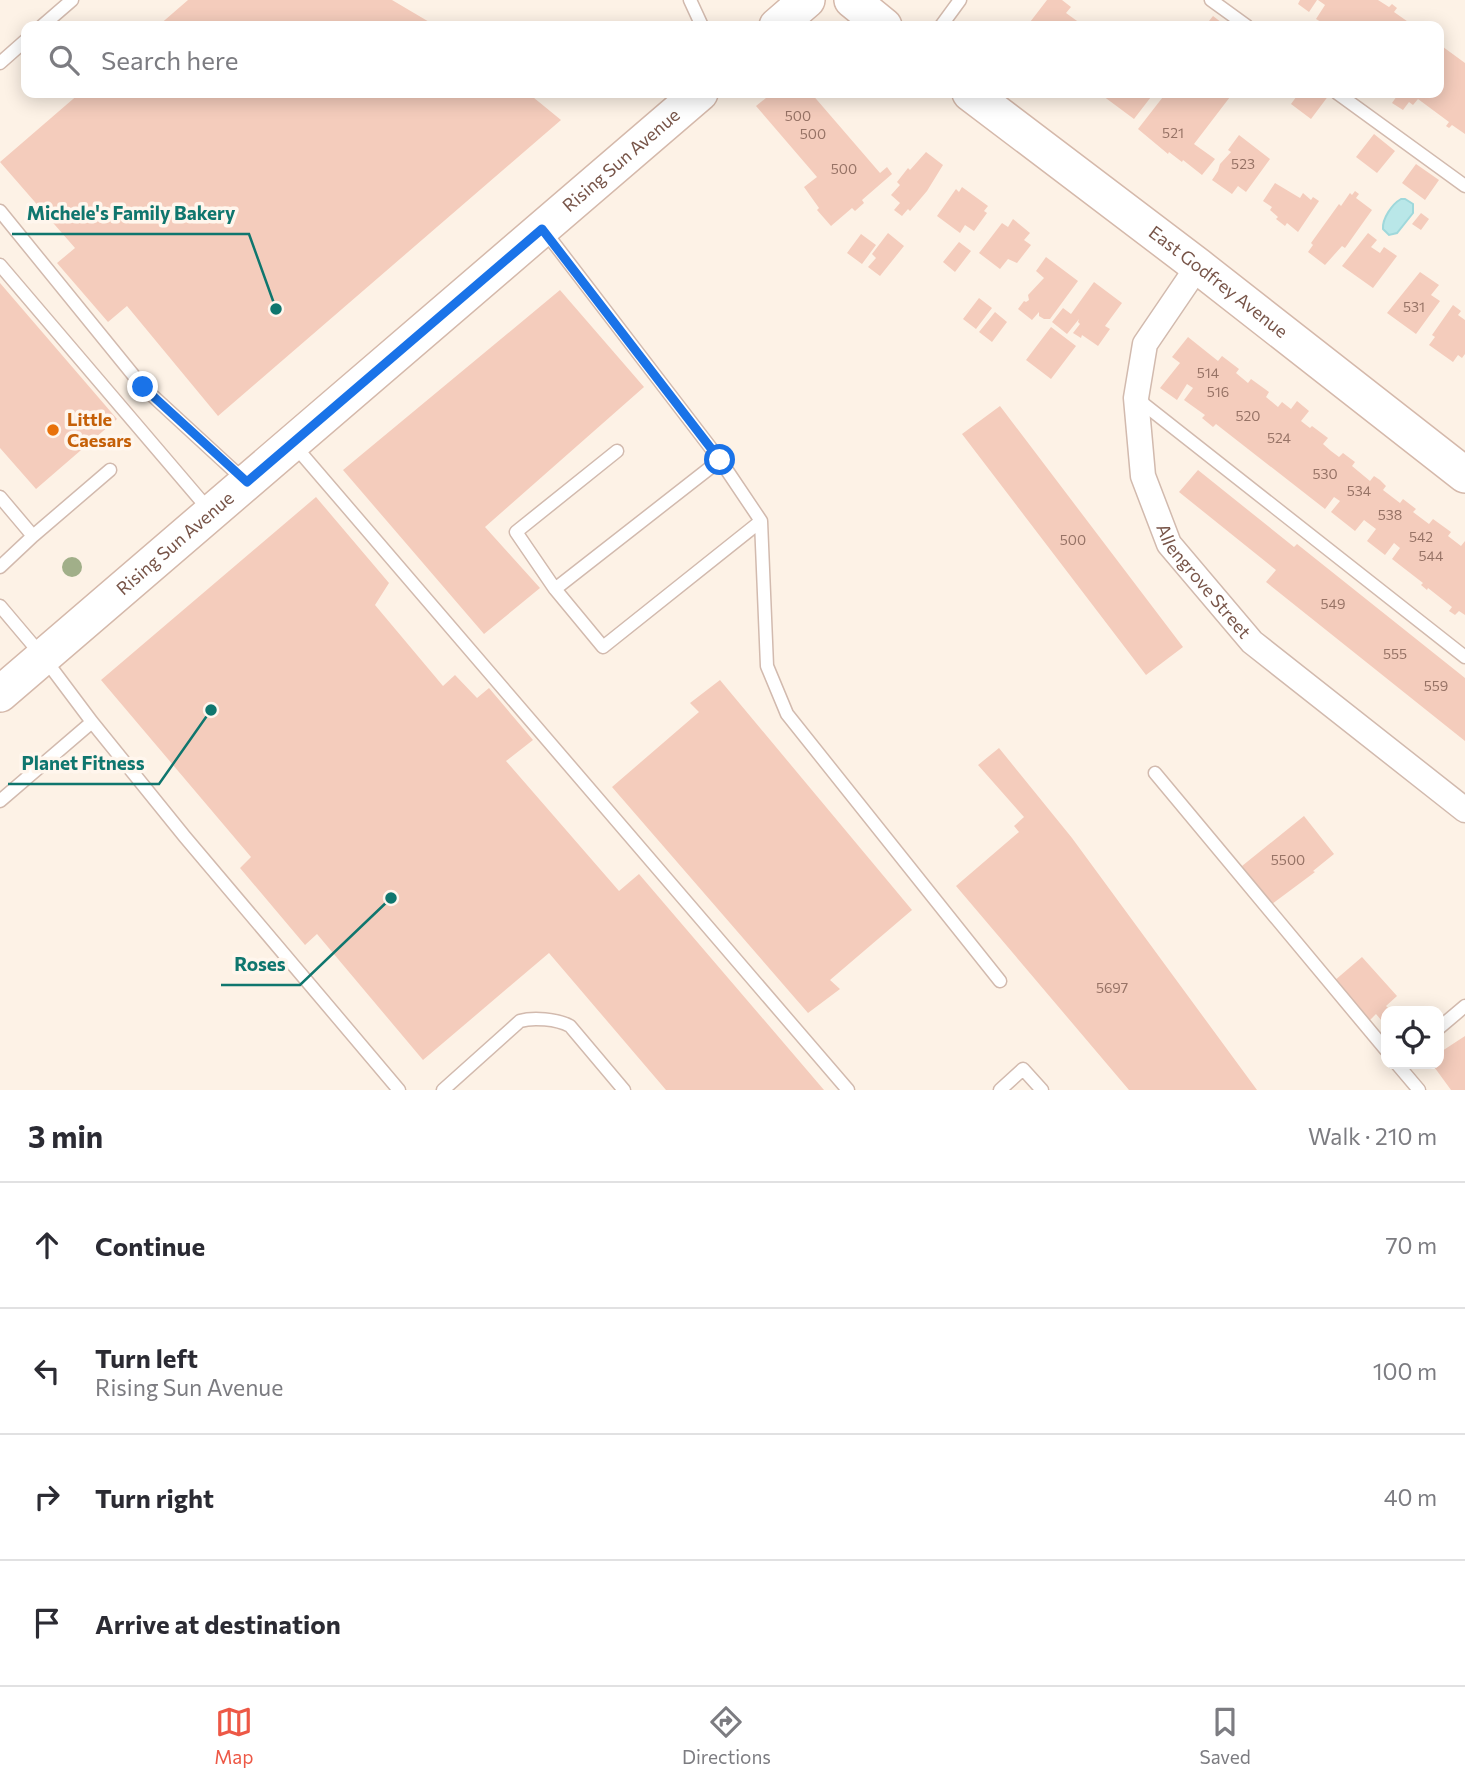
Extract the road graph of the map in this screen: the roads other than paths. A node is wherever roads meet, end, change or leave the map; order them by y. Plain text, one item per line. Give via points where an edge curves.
1 (72, 0) edge
2 (690, 0) edge
3 (807, 0) edge
4 (852, 0) edge
5 (1211, 0) edge
6 (958, 1) edge
7 (48, 21) edge
8 (700, 21) edge
9 (782, 21) edge
10 (878, 21) edge
11 (944, 21) edge
12 (1240, 21) edge
13 (21, 44) edge
14 (0, 63) edge
15 (694, 98) edge
16 (977, 98) edge
17 (1344, 98) edge
18 (1465, 186) edge
19 (0, 211) edge
20 (542, 229) junction
21 (0, 265) edge
22 (1198, 266) junction
23 (1136, 398) junction
24 (293, 443) junction
25 (617, 451) dead end
26 (720, 460) junction
27 (110, 470) dead end
28 (1465, 475) edge
29 (247, 482) junction
30 (0, 497) edge
31 (212, 513) junction
32 (761, 521) junction
33 (33, 536) junction
34 (0, 567) edge
35 (555, 589) junction
36 (0, 606) edge
37 (1465, 657) edge
38 (44, 658) junction
39 (0, 694) edge
40 (92, 722) junction
41 (1155, 772) dead end
42 (0, 802) edge
43 (1465, 810) edge
44 (1000, 981) dead end
45 (1465, 1006) edge
46 (1444, 1024) edge
47 (1381, 1044) edge
48 (1401, 1069) edge
49 (400, 1090) edge
50 (443, 1090) edge
51 (624, 1090) edge
52 (848, 1090) edge
53 (1000, 1090) edge
54 (1042, 1090) edge
55 (1419, 1090) edge

1 - 7 lane
2 - 8 lane
3 - 9 main road
4 - 10 main road
5 - 12 lane
6 - 11 lane
13 - 14 lane
15 - 20 main road, Rising Sun Avenue
16 - 22 main road, East Godfrey Avenue
17 - 18 lane
19 - 29 lane via 143,387
20 - 24 main road, Rising Sun Avenue
20 - 26 lane
21 - 31 lane
22 - 23 street, Allengrove Street via 1145,344
22 - 28 main road, East Godfrey Avenue
23 - 37 lane
23 - 43 street, Allengrove Street via 1143,476 1170,544 1252,642
24 - 29 main road, Rising Sun Avenue
24 - 52 lane
25 - 35 lane via 516,533
26 - 32 lane
26 - 35 lane
27 - 33 lane
29 - 31 main road, Rising Sun Avenue
30 - 33 lane
31 - 38 main road, Rising Sun Avenue
32 - 35 lane via 603,648
32 - 44 lane via 767,666 788,714
33 - 34 lane
36 - 38 lane
38 - 39 main road, Rising Sun Avenue
38 - 40 lane
40 - 42 lane
40 - 49 lane
41 - 47 lane
45 - 46 lane
48 - 55 lane
50 - 51 lane via 526,1019 570,1026
53 - 54 lane via 1023,1069

